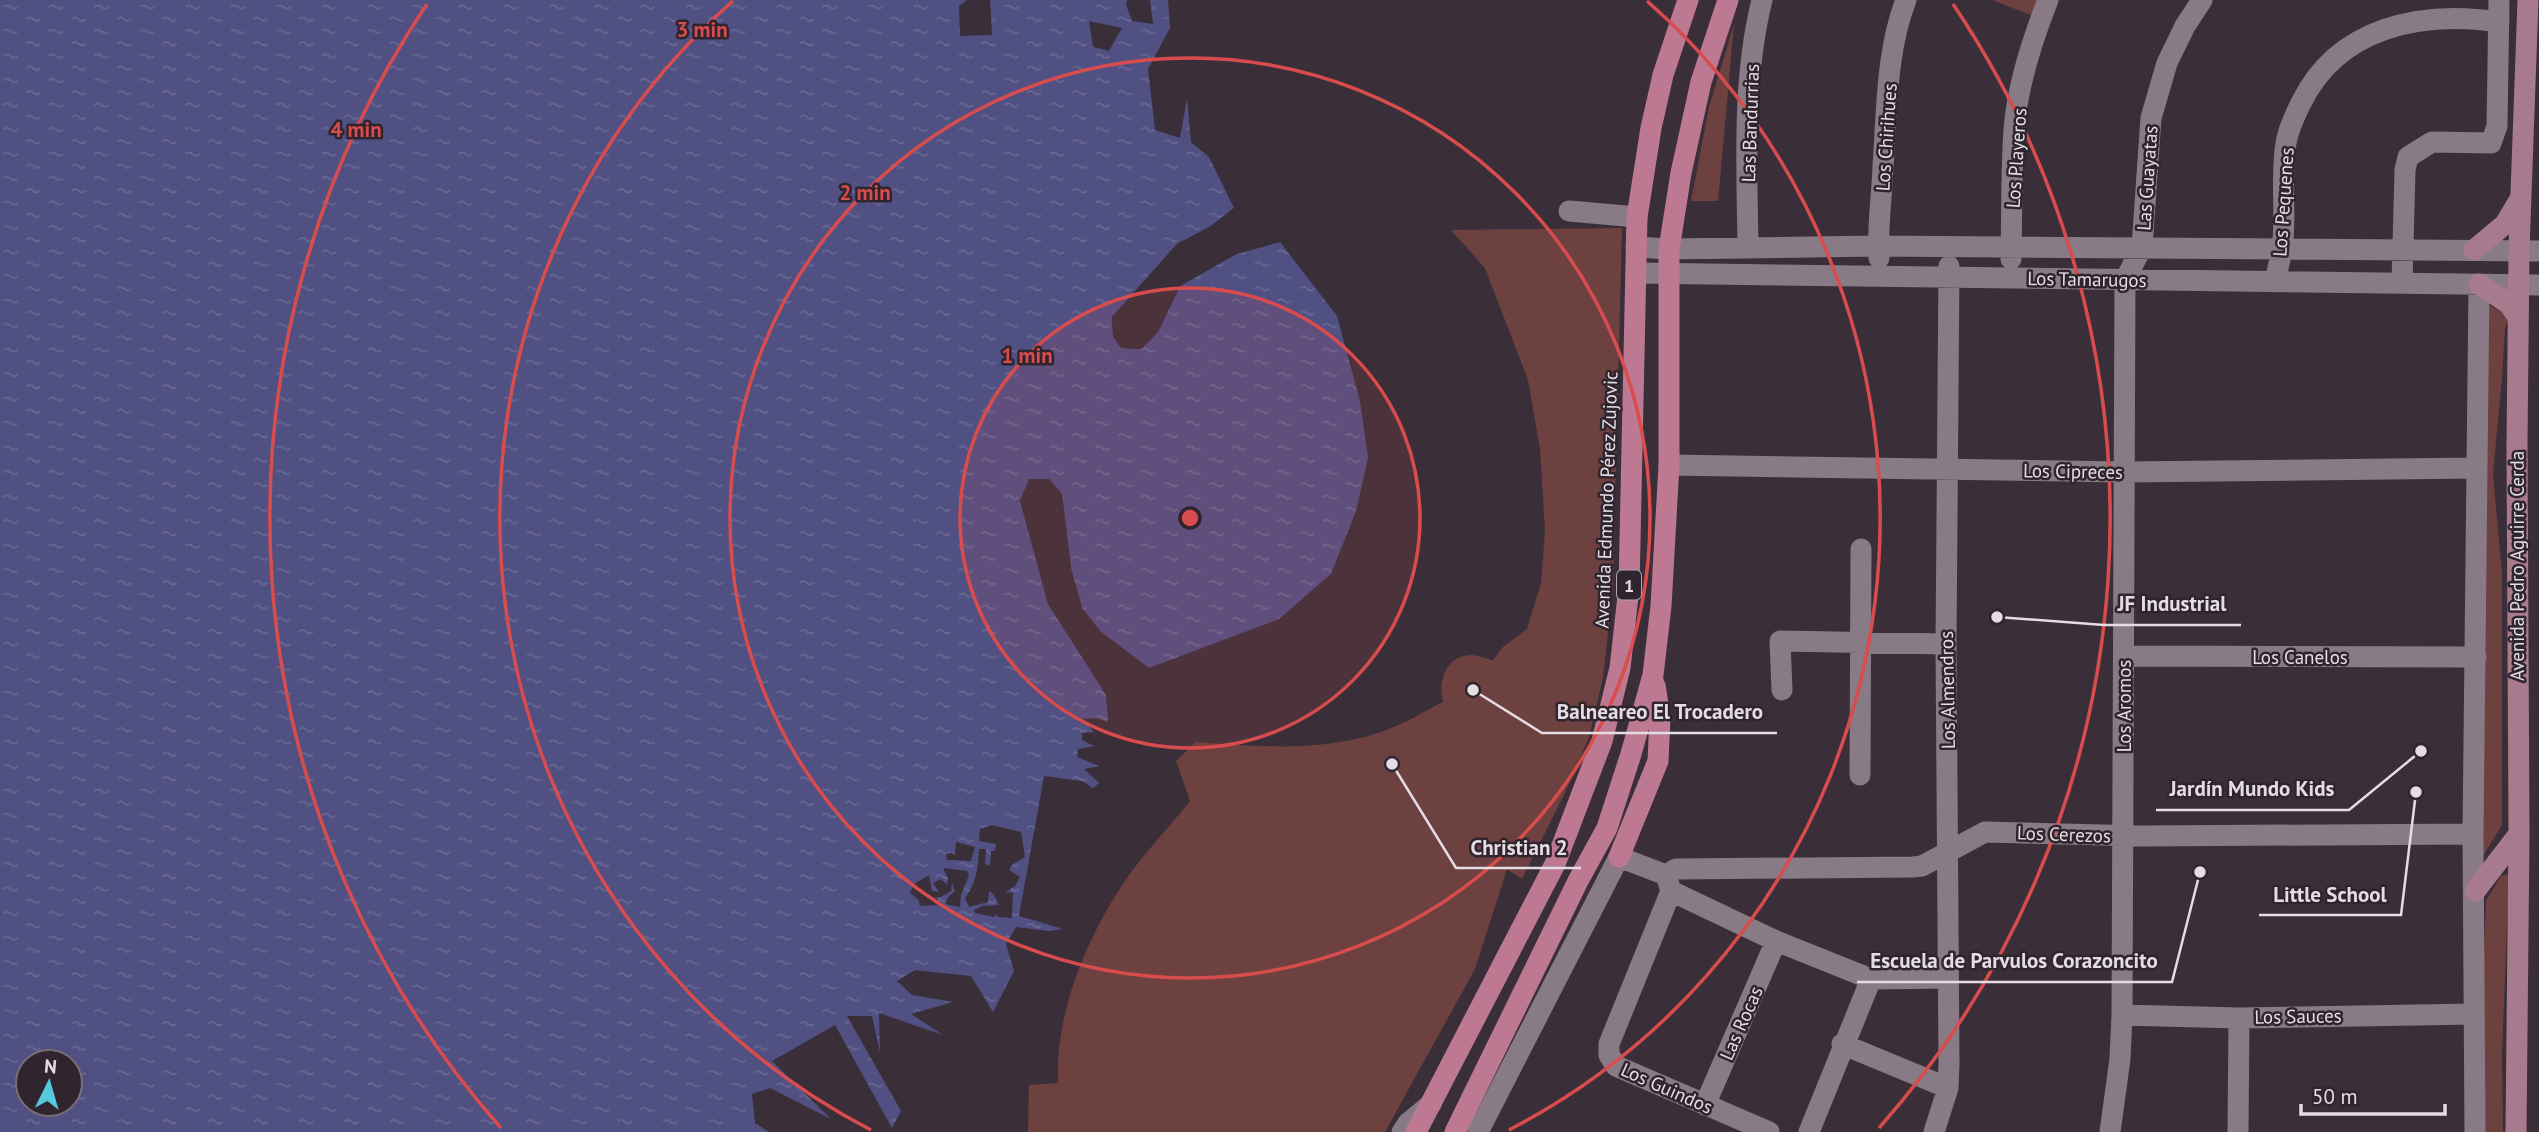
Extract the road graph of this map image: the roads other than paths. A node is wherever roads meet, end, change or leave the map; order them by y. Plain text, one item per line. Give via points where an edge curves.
1 (1688, 0) edge
2 (1728, 0) edge
3 (1762, 0) edge
4 (1906, 0) edge
5 (2048, 0) edge
6 (2202, 0) edge
7 (2499, 0) edge
8 (2528, 0) edge
9 (2499, 22) junction
10 (2521, 197) junction
11 (1569, 211) dead end
12 (1637, 217) junction
13 (1878, 246) junction
14 (1947, 246) junction
15 (1636, 247) junction
16 (2011, 247) junction
17 (2142, 247) junction
18 (1748, 248) junction
19 (2282, 248) junction
20 (1670, 249) junction
21 (2403, 250) junction
22 (2474, 250) junction
23 (2529, 251) edge
24 (1636, 273) junction
25 (1670, 273) junction
26 (1881, 276) junction
27 (1951, 277) junction
28 (2010, 278) junction
29 (2125, 279) junction
30 (2275, 282) junction
31 (2402, 283) junction
32 (2479, 284) junction
33 (2529, 284) edge
34 (2518, 317) junction
35 (1670, 465) junction
36 (1947, 468) junction
37 (2476, 468) junction
38 (2124, 472) junction
39 (1861, 548) dead end
40 (1861, 644) junction
41 (1946, 644) junction
42 (2124, 656) junction
43 (2476, 657) junction
44 (1653, 675) junction
45 (1782, 690) dead end
46 (1860, 775) dead end
47 (2473, 834) junction
48 (2519, 834) junction
49 (2124, 836) junction
50 (1949, 852) junction
51 (1619, 857) junction
52 (1669, 883) junction
53 (2474, 891) junction
54 (1776, 941) junction
55 (1948, 978) junction
56 (1871, 979) junction
57 (2474, 1014) junction
58 (2122, 1015) junction
59 (2239, 1018) junction
60 (1843, 1044) junction
61 (1948, 1088) junction
62 (1433, 1103) junction
63 (1705, 1105) junction
64 (1402, 1132) edge
65 (1416, 1132) edge
66 (1455, 1132) edge
67 (1478, 1132) edge
68 (1769, 1132) edge
69 (1809, 1132) edge
70 (1934, 1132) edge
71 (2110, 1132) edge
72 (2238, 1132) edge
73 (2475, 1132) edge
74 (2516, 1132) edge

1 - 12 highway, Avenida Edmundo Pérez Zujovic / 1 via 1663,75
2 - 20 highway, 1 via 1698,96
3 - 18 street, Las Bandurrias via 1749,89
4 - 13 street, Los Chirihues via 1888,95
5 - 16 street, Los Playeros via 2014,128
6 - 17 street, Las Guayatas via 2168,62 2151,118
7 - 9 street
8 - 10 main road, Avenida Pedro Aguirre Cerda
9 - 19 street, Los Pequenes via 2414,20 2361,38 2332,59 2310,84 2286,142
9 - 21 street via 2497,126 2490,143 2432,142 2408,157
10 - 22 main road via 2505,224
10 - 23 main road, Avenida Pedro Aguirre Cerda
11 - 12 street
12 - 15 highway, Avenida Edmundo Pérez Zujovic / 1
13 - 14 street, Los Tamarugos
13 - 18 street, Los Tamarugos
13 - 26 street, Los Chirihues
14 - 16 street, Los Tamarugos
14 - 27 street, Los Almendros
15 - 20 street, Los Tamarugos
15 - 24 highway, Avenida Edmundo Pérez Zujovic / 1
16 - 17 street, Los Tamarugos
16 - 28 street, Los Playeros
17 - 19 street, Los Tamarugos
17 - 29 street, Las Guayatas
18 - 20 street, Los Tamarugos
19 - 21 street, Los Tamarugos
19 - 30 street, Los Pequenes
20 - 25 highway, 1
21 - 22 street, Los Tamarugos
21 - 31 street
22 - 23 street, Los Tamarugos
23 - 33 main road, Avenida Pedro Aguirre Cerda
24 - 25 street, Los Tamarugos
24 - 62 highway, Avenida Edmundo Pérez Zujovic / 1 via 1629,587 1620,668 1605,729 1555,864
25 - 26 street, Los Tamarugos
25 - 35 highway, 1
26 - 27 street, Los Tamarugos
27 - 28 street, Los Tamarugos
27 - 36 street, Los Almendros
28 - 29 street, Los Tamarugos
29 - 30 street, Los Tamarugos
29 - 38 street, Los Aromos
30 - 31 street, Los Tamarugos
31 - 32 street, Los Tamarugos
32 - 33 street, Los Tamarugos
32 - 34 main road
32 - 37 street, Avenida Pedro Aguirre Cerda
33 - 34 main road, Avenida Pedro Aguirre Cerda
34 - 48 main road, Avenida Pedro Aguirre Cerda
35 - 36 street, Los Cipreces
35 - 44 highway, 1
36 - 38 street, Los Cipreces
36 - 41 street, Los Almendros
37 - 38 street, Los Cipreces
37 - 43 street, Avenida Pedro Aguirre Cerda
38 - 42 street, Los Aromos
39 - 40 street
40 - 41 street
40 - 45 street via 1780,641
40 - 46 street
41 - 50 street, Los Almendros
42 - 43 street, Los Canelos
42 - 49 street, Los Aromos
43 - 47 street, Avenida Pedro Aguirre Cerda
44 - 51 highway via 1660,718 1658,761
44 - 66 highway, 1 via 1607,828
47 - 49 street, Los Cerezos
47 - 53 street, Avenida Pedro Aguirre Cerda
48 - 53 main road
48 - 74 main road, Avenida Pedro Aguirre Cerda
49 - 50 street, Los Cerezos via 1985,832
49 - 58 street, Los Aromos
50 - 52 street, Los Cerezos via 1913,867 1676,869
50 - 55 street, Los Almendros
51 - 52 street
51 - 67 street
52 - 54 street
52 - 63 street, Los Guindos via 1609,1044 1609,1055 1616,1066
53 - 57 street, Avenida Pedro Aguirre Cerda
54 - 56 street
54 - 63 street, Las Rocas
55 - 56 street
55 - 61 street, Los Almendros
56 - 60 street
57 - 59 street, Los Sauces
57 - 73 street, Avenida Pedro Aguirre Cerda
58 - 59 street, Los Sauces
58 - 71 street, Los Aromos
59 - 72 street
60 - 61 street
60 - 69 street
61 - 70 street, Los Almendros
62 - 64 street
62 - 65 highway, Avenida Edmundo Pérez Zujovic / 1
63 - 68 street, Los Guindos

